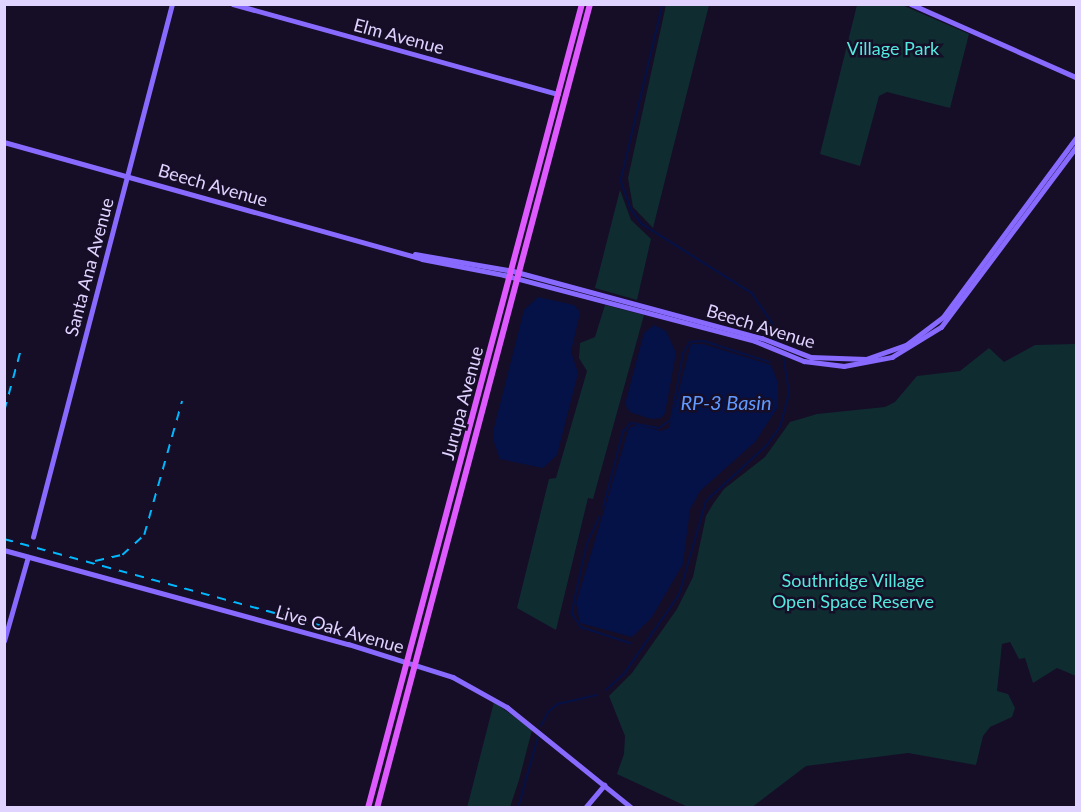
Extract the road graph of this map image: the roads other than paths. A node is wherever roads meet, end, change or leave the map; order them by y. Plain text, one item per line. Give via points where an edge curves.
1 (172, 4) edge
2 (233, 4) edge
3 (582, 4) edge
4 (590, 4) edge
5 (911, 4) edge
6 (1077, 77) edge
7 (558, 93) junction
8 (1077, 138) edge
9 (4, 141) edge
10 (1077, 147) edge
11 (127, 175) junction
12 (512, 274) junction
13 (520, 276) junction
14 (33, 537) dead end
15 (4, 550) edge
16 (28, 557) junction
17 (4, 641) edge
18 (408, 662) junction
19 (416, 664) junction
20 (604, 785) junction
21 (369, 807) edge
22 (377, 807) edge
23 (585, 807) edge
24 (633, 807) edge

1 - 11 street, Santa Ana Avenue
2 - 7 street, Elm Avenue
3 - 7 main road, Jurupa Avenue
4 - 13 main road, Jurupa Avenue
5 - 6 street
7 - 12 main road, Jurupa Avenue
8 - 13 street, Beech Avenue via 944,317 906,345 870,358 838,361 811,357 751,335
9 - 11 street, Beech Avenue
10 - 13 street, Beech Avenue via 952,316 919,344 880,361 844,366 804,361 755,341
11 - 12 street, Beech Avenue via 415,254
11 - 14 street, Santa Ana Avenue
12 - 13 street, Beech Avenue
12 - 18 main road, Jurupa Avenue
13 - 19 main road, Jurupa Avenue
15 - 16 street, Live Oak Avenue
16 - 17 street
16 - 18 street, Live Oak Avenue
18 - 19 street, Live Oak Avenue
18 - 21 main road, Jurupa Avenue
19 - 20 street, Live Oak Avenue via 483,692 531,725
19 - 22 main road, Jurupa Avenue
20 - 23 street
20 - 24 street, Live Oak Avenue

